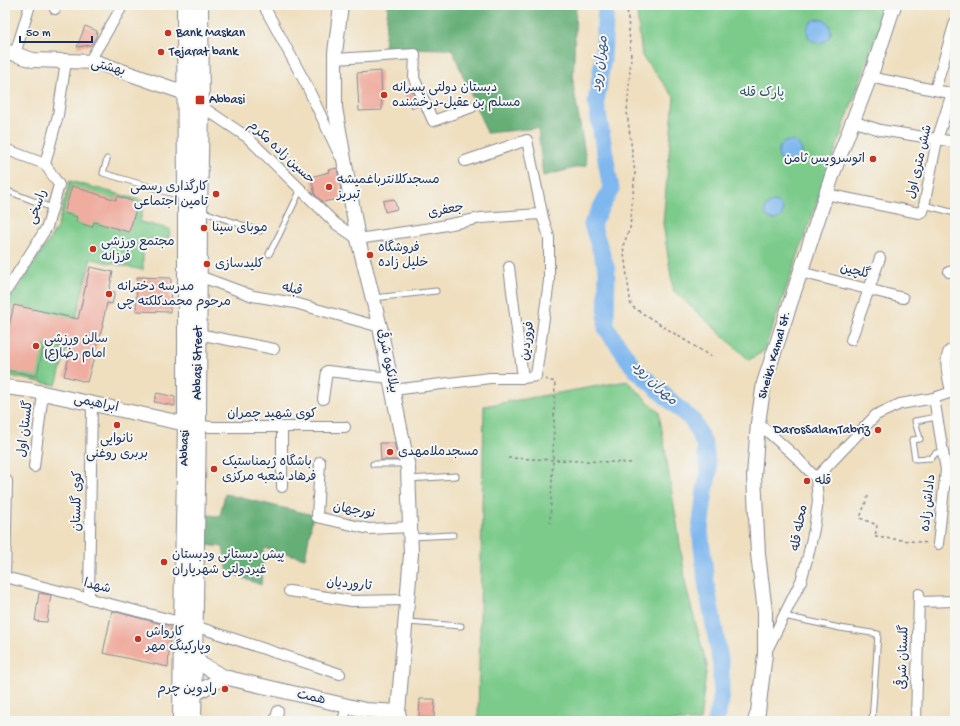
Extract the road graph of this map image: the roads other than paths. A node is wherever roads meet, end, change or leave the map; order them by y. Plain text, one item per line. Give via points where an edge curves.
1 (30, 5) edge
2 (123, 5) edge
3 (184, 5) edge
4 (200, 5) edge
5 (265, 5) edge
6 (341, 5) edge
7 (894, 5) edge
8 (955, 22) edge
9 (10, 53) edge
10 (335, 59) junction
11 (66, 61) junction
12 (89, 62) junction
13 (869, 77) junction
14 (935, 90) junction
15 (185, 93) junction
16 (953, 93) edge
17 (201, 106) junction
18 (472, 107) dead end
19 (852, 121) junction
20 (937, 140) junction
21 (955, 142) edge
22 (5, 149) edge
23 (107, 159) dead end
24 (465, 160) dead end
25 (45, 164) junction
26 (346, 168) junction
27 (301, 189) junction
28 (5, 190) edge
29 (826, 194) junction
30 (190, 205) junction
31 (924, 205) junction
32 (52, 208) junction
33 (955, 213) edge
34 (541, 216) junction
35 (260, 231) dead end
36 (358, 239) junction
37 (269, 254) dead end
38 (880, 258) dead end
39 (509, 267) dead end
40 (800, 272) junction
41 (193, 275) junction
42 (6, 288) edge
43 (870, 289) junction
44 (436, 291) dead end
45 (373, 298) junction
46 (903, 298) dead end
47 (380, 327) junction
48 (198, 334) junction
49 (851, 340) dead end
50 (274, 349) dead end
51 (955, 349) edge
52 (523, 378) junction
53 (392, 384) junction
54 (5, 387) edge
55 (953, 392) edge
56 (43, 393) junction
57 (934, 398) junction
58 (323, 399) dead end
59 (92, 404) junction
60 (937, 417) junction
61 (758, 423) junction
62 (192, 424) junction
63 (282, 427) junction
64 (346, 427) dead end
65 (943, 452) junction
66 (320, 462) dead end
67 (373, 464) dead end
68 (407, 464) junction
69 (34, 467) dead end
70 (950, 470) edge
71 (456, 476) dead end
72 (816, 478) junction
73 (408, 479) junction
74 (7, 481) dead end
75 (282, 486) dead end
76 (410, 532) junction
77 (453, 535) dead end
78 (938, 544) road end
79 (5, 577) edge
80 (289, 591) dead end
81 (89, 599) junction
82 (407, 600) junction
83 (955, 601) edge
84 (784, 616) junction
85 (406, 622) junction
86 (188, 624) junction
87 (461, 626) dead end
88 (182, 643) junction
89 (765, 654) junction
90 (194, 655) junction
91 (340, 674) dead end
92 (224, 677) junction
93 (188, 698) junction
94 (347, 706) junction
95 (399, 717) edge
96 (181, 721) edge
97 (193, 721) edge
98 (343, 721) edge
99 (755, 721) edge
100 (872, 721) edge
101 (916, 721) edge

1 - 9 street
2 - 12 street
3 - 15 main road, Abbasi Street
4 - 17 main road, Abbasi Street
5 - 26 street
6 - 10 street, بیلانکوه شرقی
7 - 13 street, Sheikh Kamal St.
8 - 14 street
9 - 11 street, بهشتی via 33,60
10 - 18 street via 415,54 414,78 433,121
10 - 26 street, بیلانکوه شرقی via 335,108
11 - 12 street, بهشتی
11 - 25 street via 58,115
12 - 15 street, بهشتی via 96,62
13 - 14 street
13 - 19 street, Sheikh Kamal St.
14 - 16 street
15 - 17 street, بهشتی
15 - 30 main road, Abbasi Street
16 - 20 street, شش متری اول
17 - 27 street, حسین زاده مکرم via 247,137
17 - 30 main road, Abbasi Street
19 - 20 street via 880,130
19 - 29 street, Sheikh Kamal St.
20 - 21 street
20 - 31 street, شش متری اول
22 - 25 street
23 - 30 lane via 103,173
24 - 34 street, فروردین via 527,140
25 - 32 street, راسخی via 59,185
26 - 36 street, بیلانکوه شرقی
27 - 36 street, حسین زاده مکرم via 336,224
27 - 37 lane
28 - 32 lane
29 - 31 street, شش متری اول via 919,213 923,211
29 - 40 street, Sheikh Kamal St.
30 - 35 lane
30 - 41 main road, Abbasi Street
31 - 33 lane
32 - 42 street, راسخی via 47,227
34 - 36 street, جعفری via 481,218
34 - 52 street, فروردین via 550,237 549,280 536,376
36 - 45 street, بیلانکوه شرقی
38 - 43 street
39 - 52 street
40 - 43 street, گلچین
40 - 61 street, Sheikh Kamal St. via 764,383
41 - 47 street, قبله via 253,296 295,303
41 - 48 main road, Abbasi Street
41 - 62 main road, Abbasi
43 - 46 street, گلچین
43 - 49 street
44 - 45 lane
45 - 47 street, بیلانکوه شرقی
47 - 53 street, بیلانکوه شرقی
48 - 50 street
48 - 62 main road, Abbasi Street
51 - 55 street via 949,351 946,361
52 - 53 street, فروردین
53 - 58 street, فروردین via 327,371
53 - 68 street, بیلانکوه شرقی
54 - 56 street, ابراهیمی
55 - 57 street
56 - 59 street, ابراهیمی
56 - 69 street, گلستان اول
57 - 60 street, داداش زاده
57 - 72 street via 900,404 876,415
59 - 62 street, ابراهیمی
59 - 81 street, کوی گلستان
60 - 65 street, داداش زاده
60 - 65 lane via 915,421 920,439 912,440 915,459 931,458 936,453
61 - 72 street
61 - 89 street, Sheikh Kamal St. via 754,476 758,554 765,612
62 - 63 street, کوی شهید چمران
62 - 86 main road, Abbasi Street
63 - 64 street, کوی شهید چمران
63 - 75 street
65 - 70 street, داداش زاده
66 - 76 street, نورجهان via 317,517 369,529
67 - 68 lane
68 - 73 street, بیلانکوه شرقی
70 - 78 street, داداش زاده
71 - 73 lane
72 - 84 street, محله قله via 818,501 808,556
73 - 76 street, بیلانکوه شرقی
74 - 79 street
76 - 77 lane
76 - 82 street, بیلانکوه شرقی
79 - 81 street, شهدا
80 - 82 street, تاروردیان via 352,601
81 - 86 street, شهدا
82 - 85 street, بیلانکوه شرقی
83 - 101 street, گلستان شرقی via 919,598
84 - 89 street, محله قله
84 - 100 lane via 878,634
85 - 87 lane
85 - 95 street, بیلانکوه شرقی
86 - 88 main road
86 - 90 main road, Abbasi Street
86 - 91 street, شهدا
88 - 90 street, همت
88 - 93 main road
89 - 99 street, Sheikh Kamal St.
90 - 92 street, همت via 202,665
90 - 93 main road, Abbasi Street
92 - 93 street
92 - 94 street, همت
93 - 96 main road
93 - 97 main road, Abbasi Street
94 - 95 street, همت
94 - 98 street

